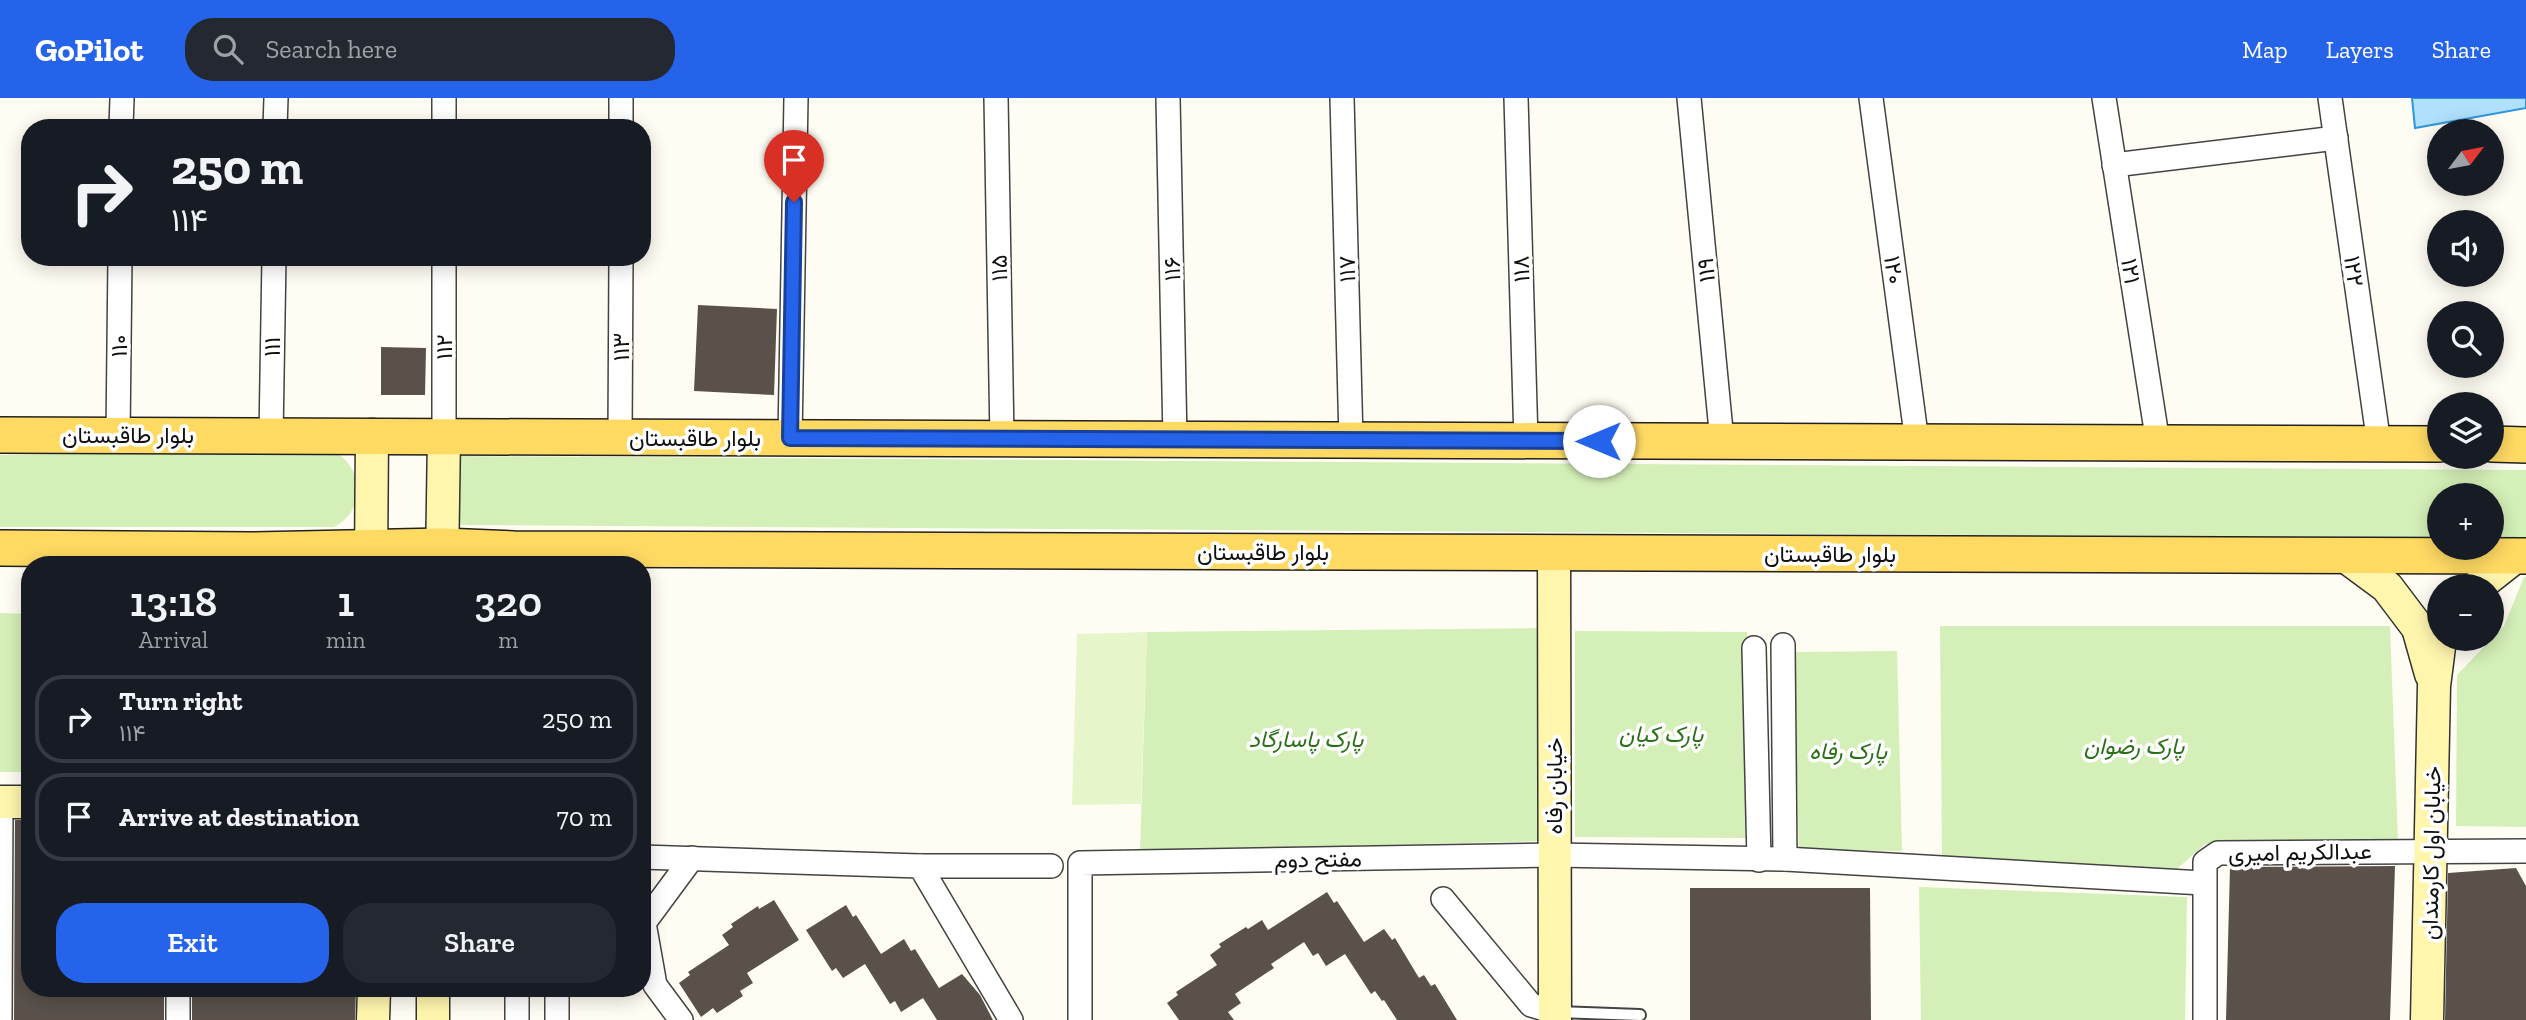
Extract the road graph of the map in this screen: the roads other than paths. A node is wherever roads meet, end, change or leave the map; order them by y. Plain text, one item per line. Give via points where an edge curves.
1 (122, 98) edge
2 (276, 98) edge
3 (444, 98) edge
4 (621, 98) edge
5 (796, 98) edge
6 (996, 98) edge
7 (1168, 98) edge
8 (1342, 98) edge
9 (1516, 98) edge
10 (1689, 98) edge
11 (1871, 98) edge
12 (2104, 98) edge
13 (2330, 98) edge
14 (121, 119) edge
15 (275, 119) edge
16 (444, 119) edge
17 (621, 119) edge
18 (2336, 138) junction
19 (2114, 165) junction
20 (120, 266) edge
21 (274, 266) edge
22 (444, 266) edge
23 (621, 266) edge
24 (0, 435) edge
25 (118, 435) junction
26 (372, 435) junction
27 (271, 436) junction
28 (444, 436) junction
29 (620, 437) junction
30 (790, 438) junction
31 (1002, 439) junction
32 (1175, 439) junction
33 (1351, 440) junction
34 (1526, 441) junction
35 (1722, 442) junction
36 (1917, 442) junction
37 (2158, 443) junction
38 (2379, 444) junction
39 (2427, 444) edge
40 (2504, 444) edge
41 (2526, 444) edge
42 (0, 548) edge
43 (1554, 553) junction
44 (235, 556) edge
45 (371, 556) edge
46 (442, 556) edge
47 (2345, 556) junction
48 (2521, 556) edge
49 (651, 557) edge
50 (2496, 574) edge
51 (1783, 645) dead end
52 (1755, 648) dead end
53 (2438, 651) edge
54 (2434, 686) junction
55 (10, 802) edge
56 (2431, 850) junction
57 (1555, 855) junction
58 (651, 857) edge
59 (2523, 857) edge
60 (692, 858) junction
61 (1785, 859) junction
62 (1759, 860) junction
63 (920, 866) junction
64 (1051, 866) dead end
65 (2203, 883) junction
66 (1443, 899) dead end
67 (651, 914) edge
68 (651, 962) edge
69 (178, 997) edge
70 (374, 997) edge
71 (433, 997) edge
72 (517, 997) edge
73 (557, 997) edge
74 (1640, 1014) dead end
75 (1555, 1016) edge
76 (0, 1020) edge
77 (178, 1020) edge
78 (373, 1020) edge
79 (433, 1020) edge
80 (517, 1020) edge
81 (557, 1020) edge
82 (681, 1020) edge
83 (1011, 1020) edge
84 (1080, 1020) edge
85 (2205, 1020) edge
86 (2427, 1020) edge

1 - 14 street
2 - 15 street
3 - 16 street
4 - 17 street
5 - 30 street
6 - 31 street, ۱۱۵
7 - 32 street, ۱۱۶
8 - 33 street, ۱۱۷
9 - 34 street, ۱۱۸
10 - 35 street, ۱۱۹
11 - 36 street, ۱۲۰
12 - 19 street, ۱۲۱
13 - 18 street, ۱۲۲
18 - 19 street
18 - 38 street, ۱۲۲
19 - 37 street, ۱۲۱
20 - 25 street, ۱۱۰
21 - 27 street, ۱۱۱
22 - 28 street, ۱۱۲
23 - 29 street, ۱۱۳
24 - 25 main road, بلوار طاقبستان
25 - 27 main road, بلوار طاقبستان
26 - 27 main road, بلوار طاقبستان
26 - 28 main road, بلوار طاقبستان
26 - 45 street
28 - 29 main road, بلوار طاقبستان
28 - 46 street
29 - 30 main road, بلوار طاقبستان
30 - 31 main road, بلوار طاقبستان
31 - 32 main road, بلوار طاقبستان
32 - 33 main road, بلوار طاقبستان
33 - 34 main road, بلوار طاقبستان
34 - 35 main road, بلوار طاقبستان
35 - 36 main road, بلوار طاقبستان
36 - 37 main road, بلوار طاقبستان
37 - 38 main road, بلوار طاقبستان
38 - 39 main road, بلوار طاقبستان
40 - 41 main road
42 - 44 main road, بلوار طاقبستان
43 - 47 main road, بلوار طاقبستان
43 - 49 main road, بلوار طاقبستان
43 - 57 street, خیابان رفاه
45 - 46 main road, بلوار طاقبستان
47 - 48 main road, بلوار طاقبستان
47 - 54 street via 2387,587 2418,628
48 - 50 street
51 - 61 street
52 - 62 street
53 - 54 street
54 - 56 street, خیابان اول کارمندان
55 - 76 street
56 - 59 street, عبدالکریم امیری
56 - 65 street, عبدالکریم امیری via 2218,853 2205,862
56 - 86 street, خیابان اول کارمندان
57 - 62 street, مفتح دوم
57 - 75 street, خیابان رفاه
57 - 84 street, مفتح دوم via 1080,863
58 - 60 street
60 - 63 street
60 - 67 street
61 - 62 street, مفتح دوم
61 - 65 street, مفتح دوم
63 - 64 street
63 - 83 street
65 - 85 street, عبدالکریم امیری
66 - 75 street via 1531,1006
68 - 82 street via 655,985
69 - 77 street
70 - 78 street
71 - 79 street
72 - 80 street
73 - 81 street
74 - 75 lane

